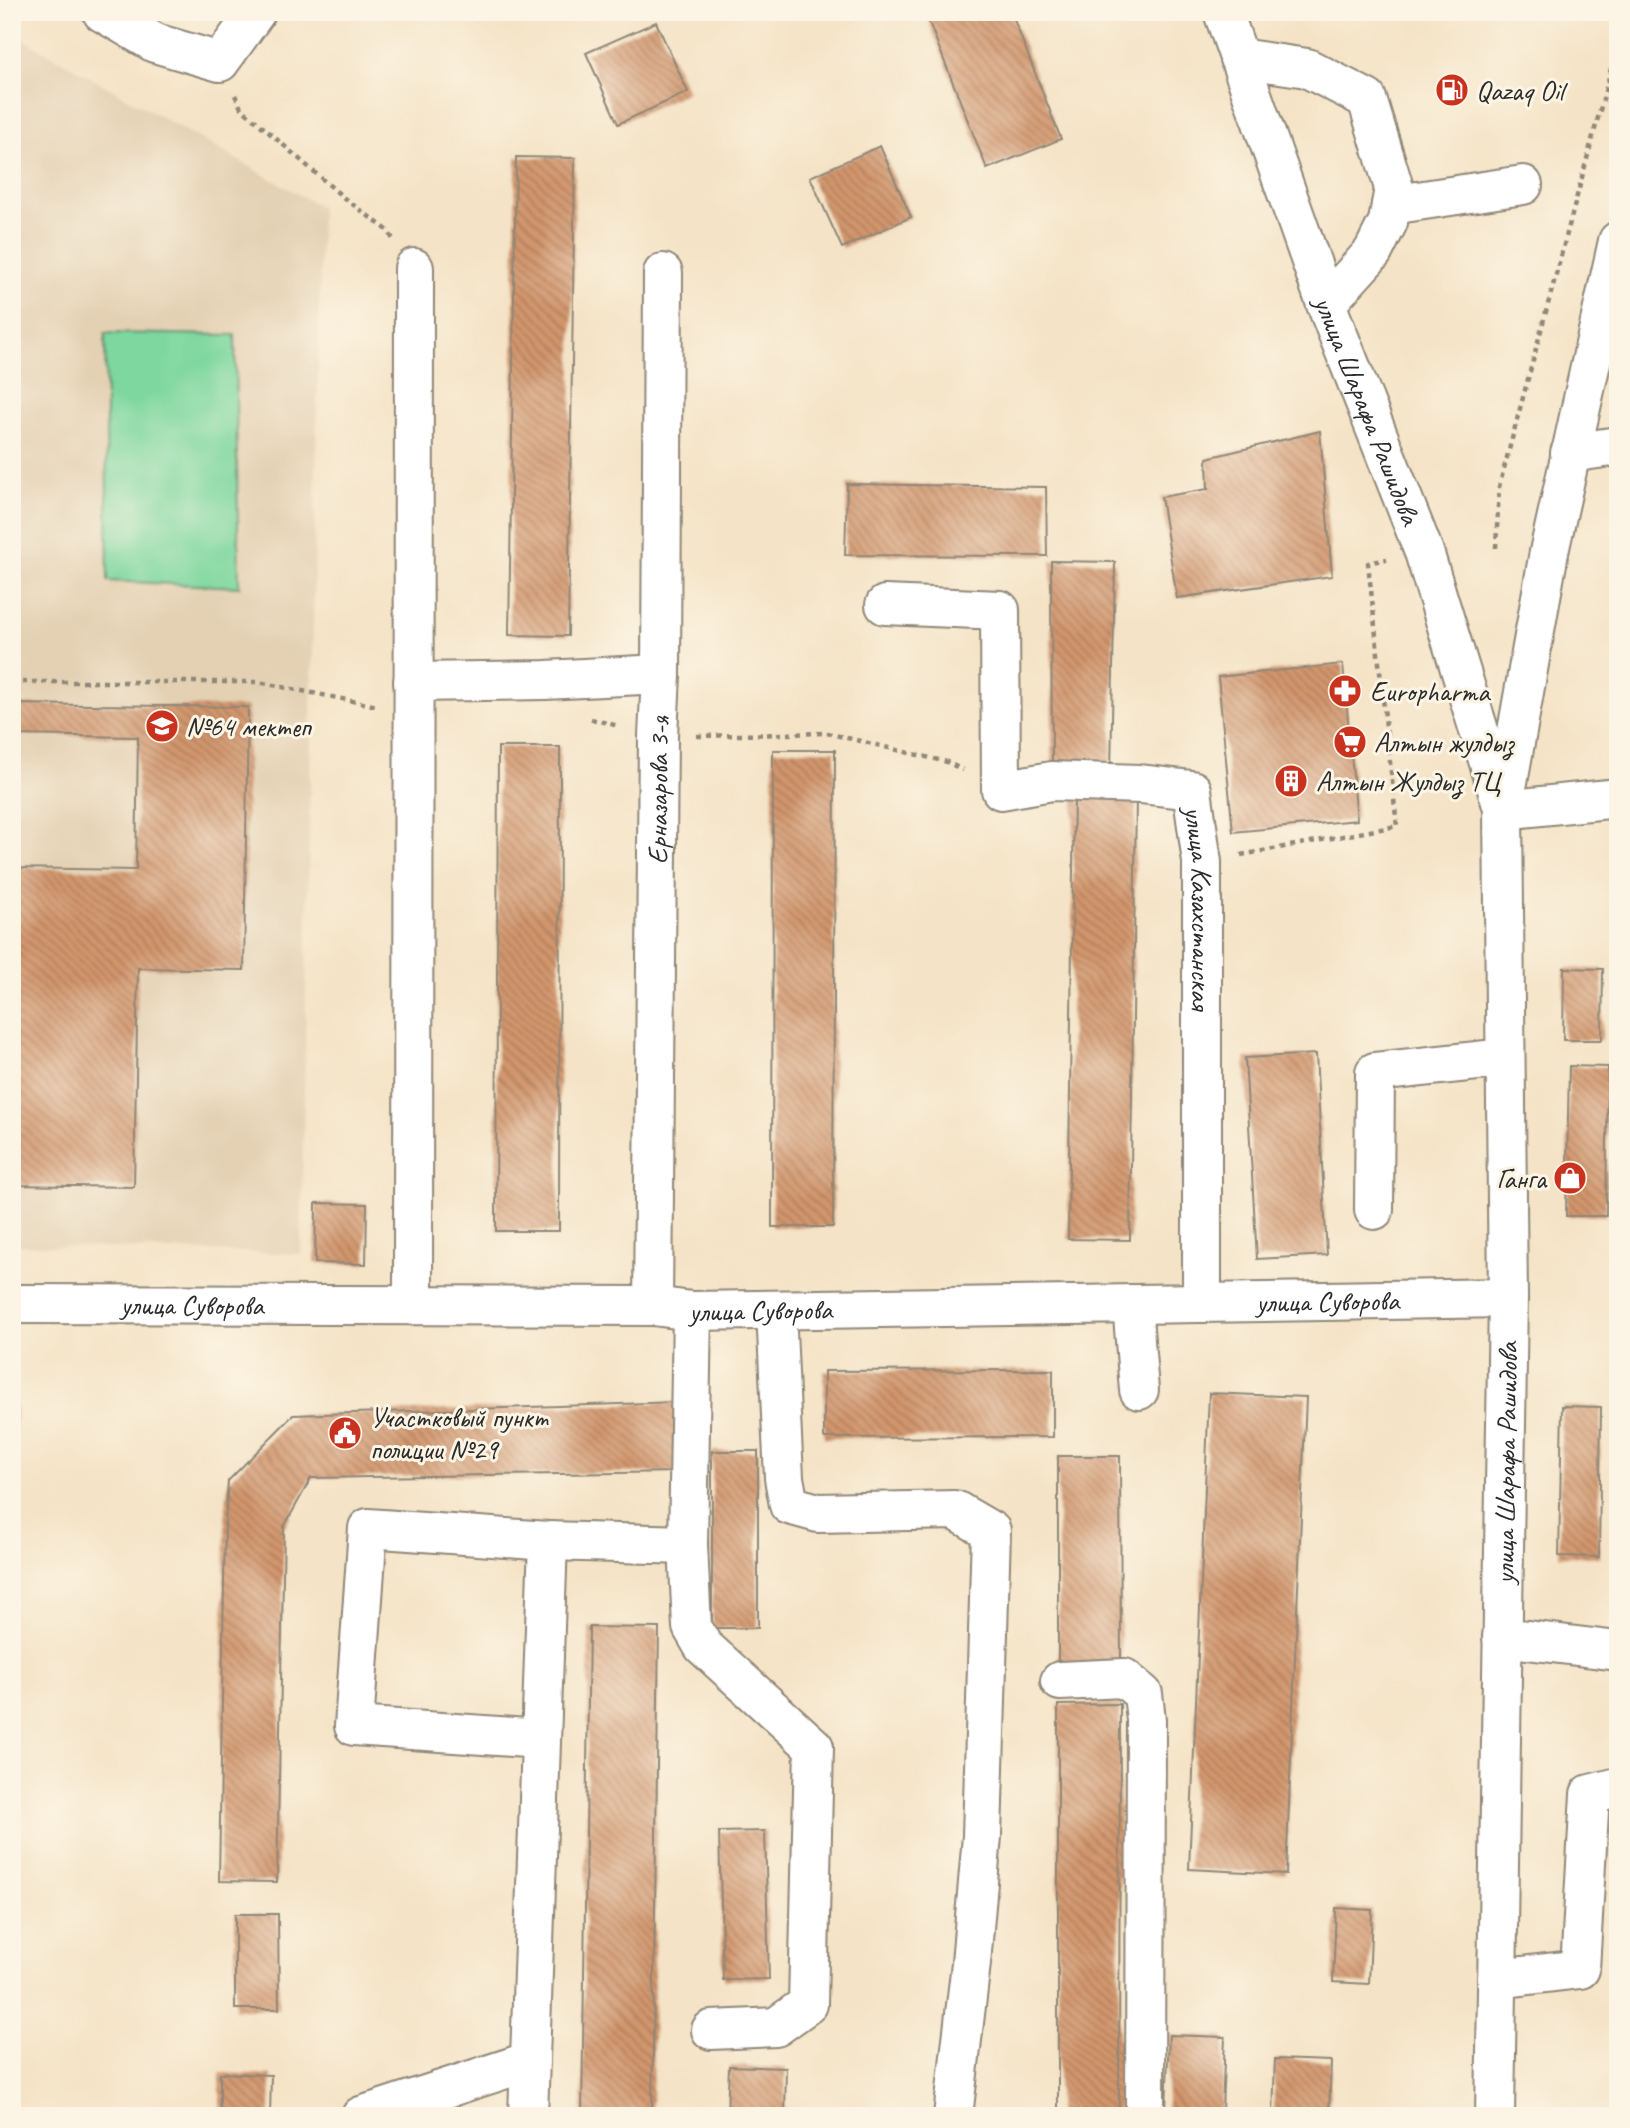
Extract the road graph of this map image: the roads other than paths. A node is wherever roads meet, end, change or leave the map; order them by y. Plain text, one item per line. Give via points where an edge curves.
1 (102, 12) edge
2 (256, 12) edge
3 (1223, 12) edge
4 (1239, 58) junction
5 (1523, 185) dead end
6 (1391, 205) junction
7 (1618, 241) edge
8 (414, 268) road end
9 (663, 273) dead end
10 (1326, 304) junction
11 (1618, 446) edge
12 (1570, 453) junction
13 (885, 605) dead end
14 (661, 674) junction
15 (413, 682) junction
16 (1618, 798) edge
17 (1503, 810) junction
18 (1505, 1058) junction
19 (1374, 1210) dead end
20 (1508, 1298) junction
21 (1202, 1303) junction
22 (12, 1304) edge
23 (1132, 1304) junction
24 (413, 1306) junction
25 (653, 1306) junction
26 (776, 1310) junction
27 (692, 1311) junction
28 (1139, 1390) dead end
29 (548, 1541) junction
30 (688, 1545) junction
31 (1502, 1637) junction
32 (1618, 1651) edge
33 (1060, 1681) dead end
34 (541, 1739) junction
35 (1618, 1787) edge
36 (1497, 1979) junction
37 (711, 2030) dead end
38 (530, 2061) junction
39 (360, 2116) edge
40 (528, 2116) edge
41 (953, 2116) edge
42 (1145, 2116) edge
43 (1495, 2116) edge

1 - 2 street via 155,43 220,62
3 - 4 street, улица Шарафа Рашидова
4 - 6 street via 1307,68 1367,99 1394,188
4 - 10 street, улица Шарафа Рашидова
5 - 6 street
6 - 10 street via 1373,252
7 - 12 street, улица Шарафа Рашидова
8 - 15 street
9 - 14 street, Ерназарова 3-я
10 - 17 street, улица Шарафа Рашидова via 1424,552
11 - 12 street
12 - 17 street, улица Шарафа Рашидова
13 - 21 street, улица Казахстанская via 1000,610 1001,790 1052,781 1192,790 1202,862
14 - 15 street
14 - 25 street, Ерназарова 3-я
15 - 24 street
16 - 17 street
17 - 18 street, улица Шарафа Рашидова
18 - 19 street via 1375,1072
18 - 20 street, улица Шарафа Рашидова
20 - 21 street, улица Суворова
20 - 31 street, улица Шарафа Рашидова
21 - 23 street, улица Суворова
22 - 24 street, улица Суворова
23 - 26 street, улица Суворова
23 - 28 street
24 - 25 street, улица Суворова
25 - 27 street, улица Суворова
26 - 27 street, улица Суворова
26 - 41 street via 789,1505 818,1513 955,1510 991,1531 982,1836
27 - 30 street
29 - 30 street
29 - 34 street
29 - 34 street via 368,1528 354,1726
30 - 37 street via 692,1627 703,1646 814,1747 807,2004 776,2027
31 - 32 street
31 - 36 street, улица Шарафа Рашидова
33 - 42 street via 1124,1678 1143,1694
34 - 38 street
35 - 36 street via 1590,1794 1580,1969
36 - 43 street, улица Шарафа Рашидова
38 - 39 street
38 - 40 street

